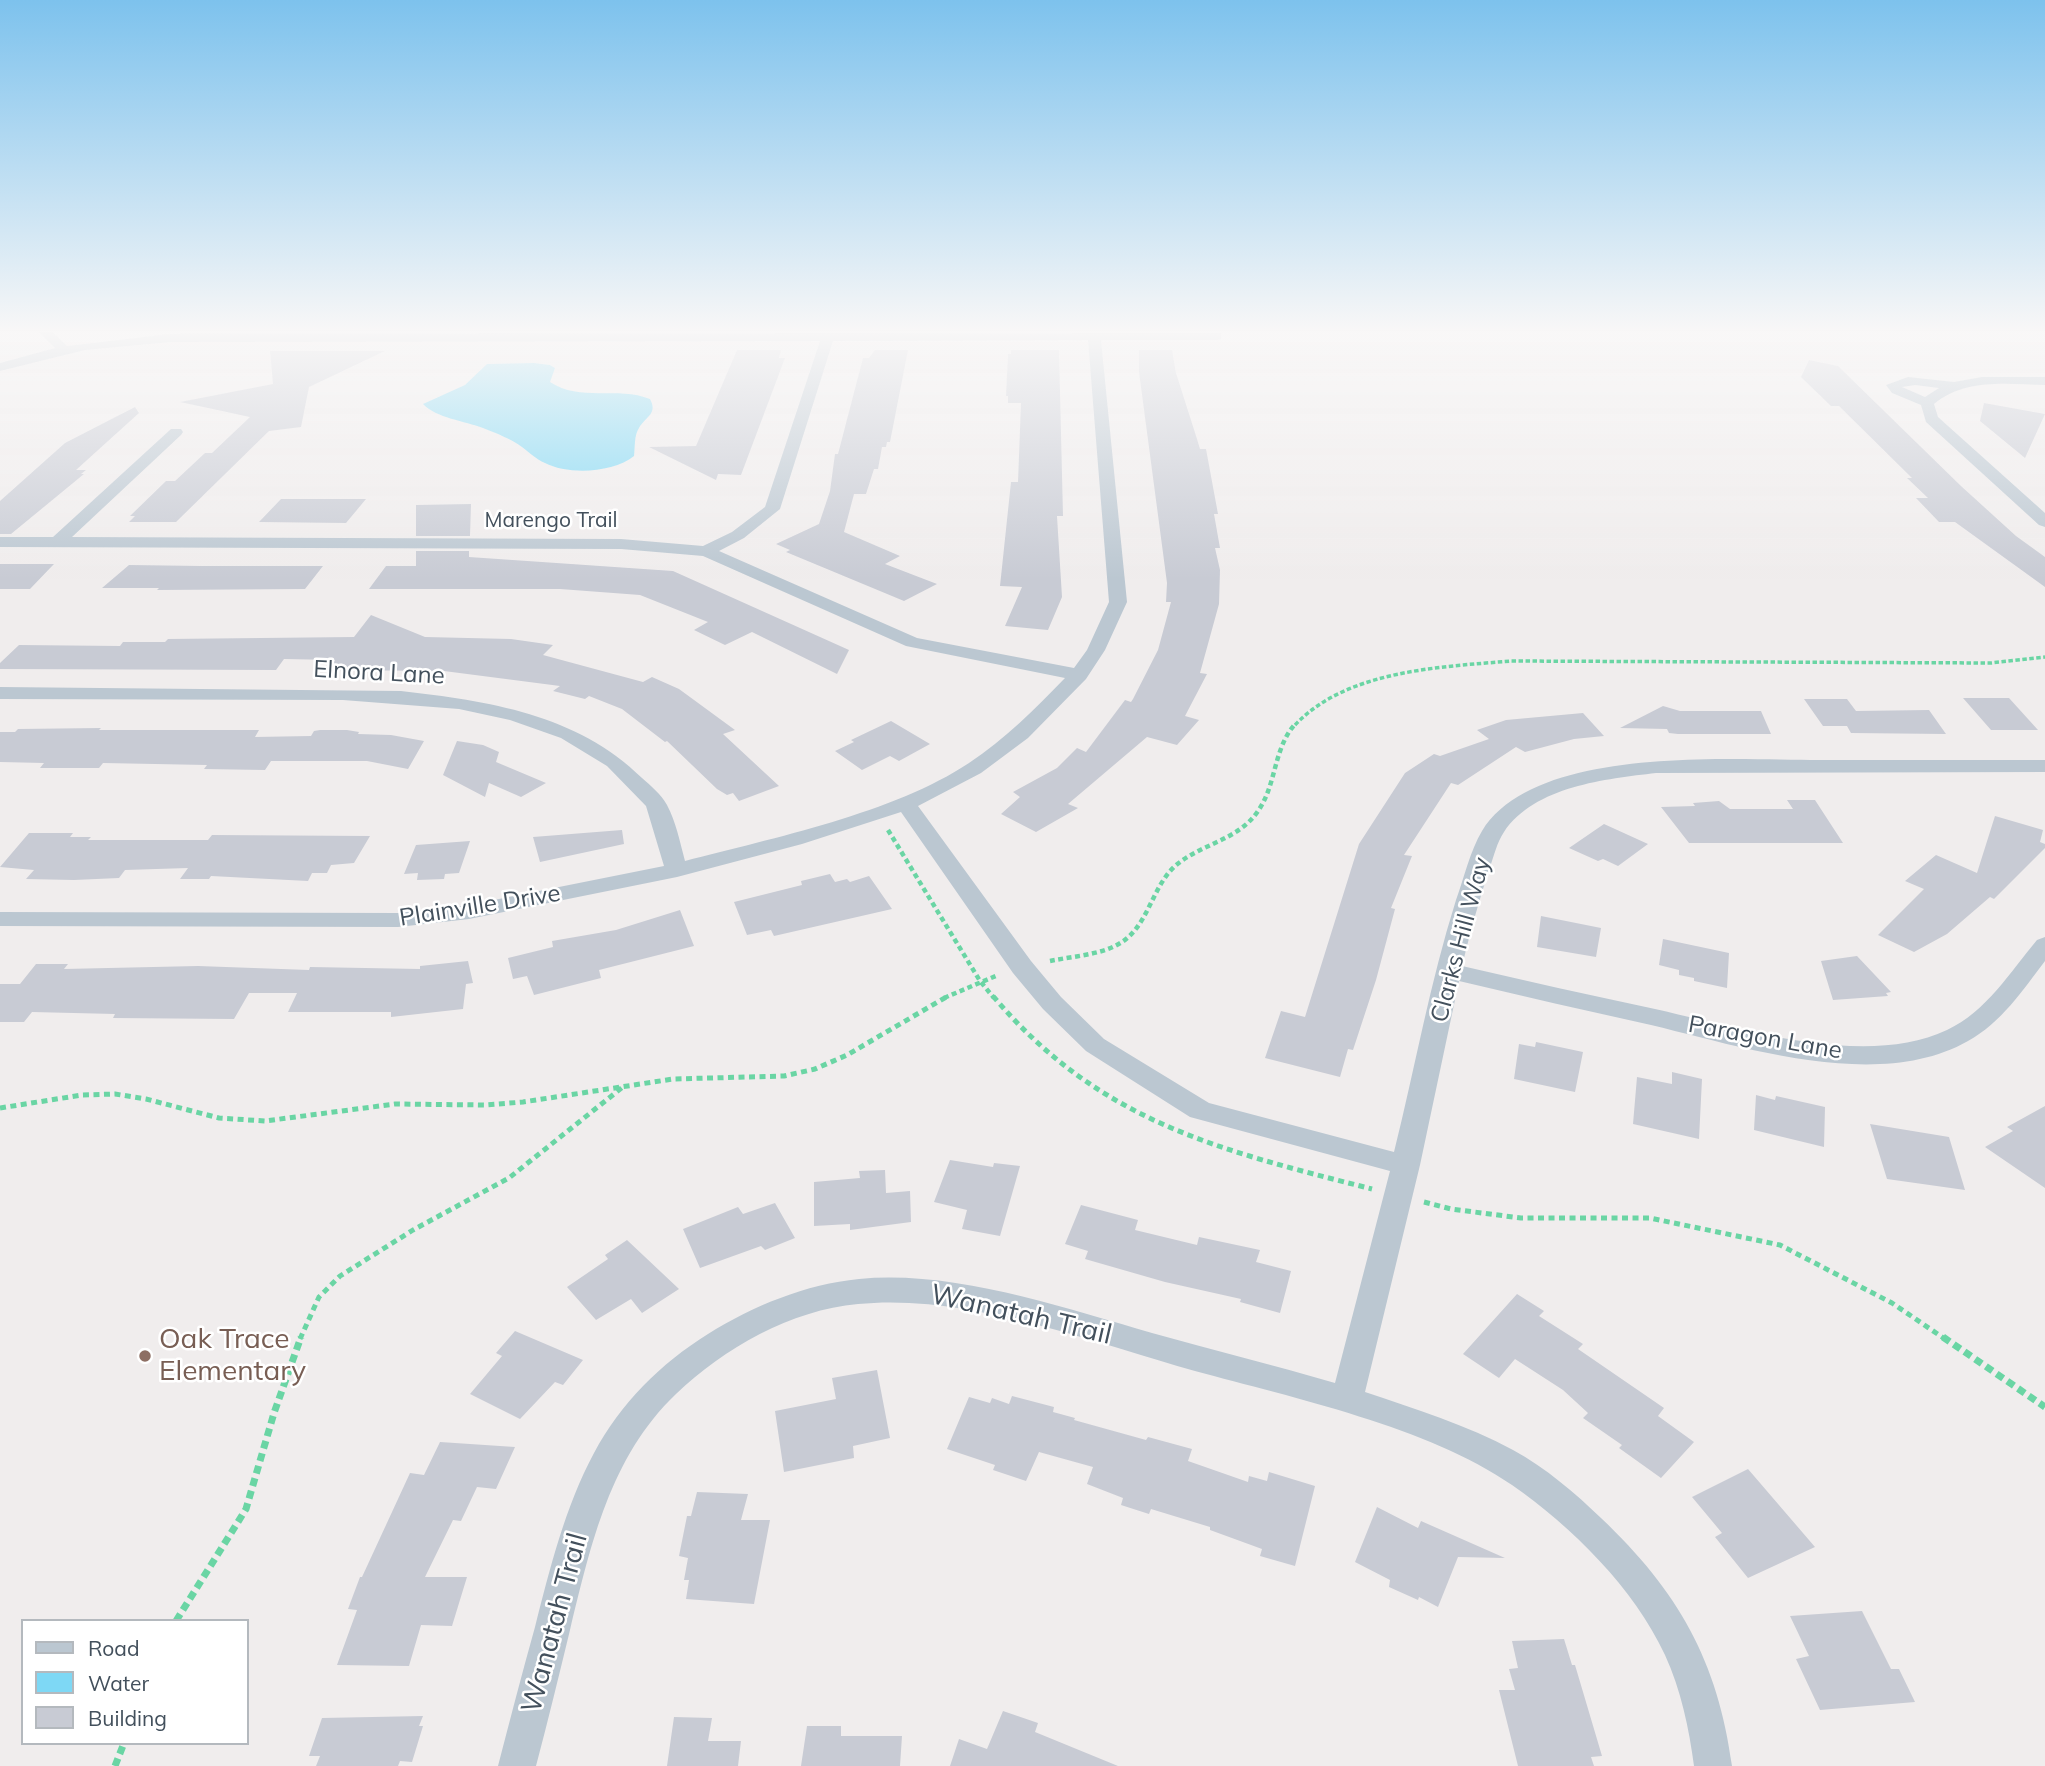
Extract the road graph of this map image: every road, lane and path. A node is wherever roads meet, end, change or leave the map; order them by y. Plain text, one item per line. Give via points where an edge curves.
1 (803, 414) edge
2 (1101, 414) edge
3 (1930, 414) edge
4 (176, 432) dead end
5 (2045, 522) edge
6 (0, 542) edge
7 (57, 542) junction
8 (706, 551) junction
9 (2045, 657) edge
10 (1079, 675) junction
11 (0, 694) edge
12 (2045, 766) edge
13 (906, 804) junction
14 (677, 870) junction
15 (0, 919) edge
16 (2045, 945) edge
17 (1023, 967) junction
18 (1448, 971) junction
19 (625, 1085) junction
20 (0, 1108) edge
21 (1406, 1165) junction
22 (1347, 1399) junction
23 (177, 1619) edge
24 (123, 1745) edge
25 (116, 1766) edge
26 (517, 1766) edge
27 (1713, 1766) edge

1 - 8 street via 772,509 738,535
2 - 10 street, Plainville Drive via 1118,602
3 - 5 street
4 - 7 street
6 - 7 street, Marengo Trail
7 - 8 street, Marengo Trail via 621,544
8 - 10 street, Marengo Trail via 912,642
9 - 17 path via 1991,663 1511,661 1395,675 1348,689 1308,711 1289,731 1259,810 1226,839 1173,868 1124,943
10 - 13 street, Plainville Drive via 1021,734 974,768
11 - 14 street, Elnora Lane via 335,695 434,700 524,717 571,735 625,770 655,802
12 - 18 street, Clarks Hill Way via 1656,767 1560,785 1528,801 1496,827 1473,882
13 - 14 street, Plainville Drive
13 - 17 street
14 - 15 street, Plainville Drive via 469,912 398,920
16 - 18 street, Paragon Lane via 1983,1017 1965,1031 1932,1046 1867,1054 1757,1041
17 - 19 path via 980,981 853,1051 802,1073
17 - 21 street via 1095,1045 1200,1110
18 - 21 street, Clarks Hill Way
19 - 20 path via 556,1100 381,1105 249,1121 104,1093
19 - 23 path via 509,1178 412,1230 340,1276 319,1297 274,1413 246,1509
21 - 22 street, Clarks Hill Way
22 - 26 street, Wanatah Trail via 952,1295 857,1292 810,1301 761,1321 709,1349 662,1386 619,1438 589,1496
22 - 27 street, Wanatah Trail via 1471,1446 1525,1476 1590,1531 1633,1575 1667,1621 1691,1677
24 - 25 path

